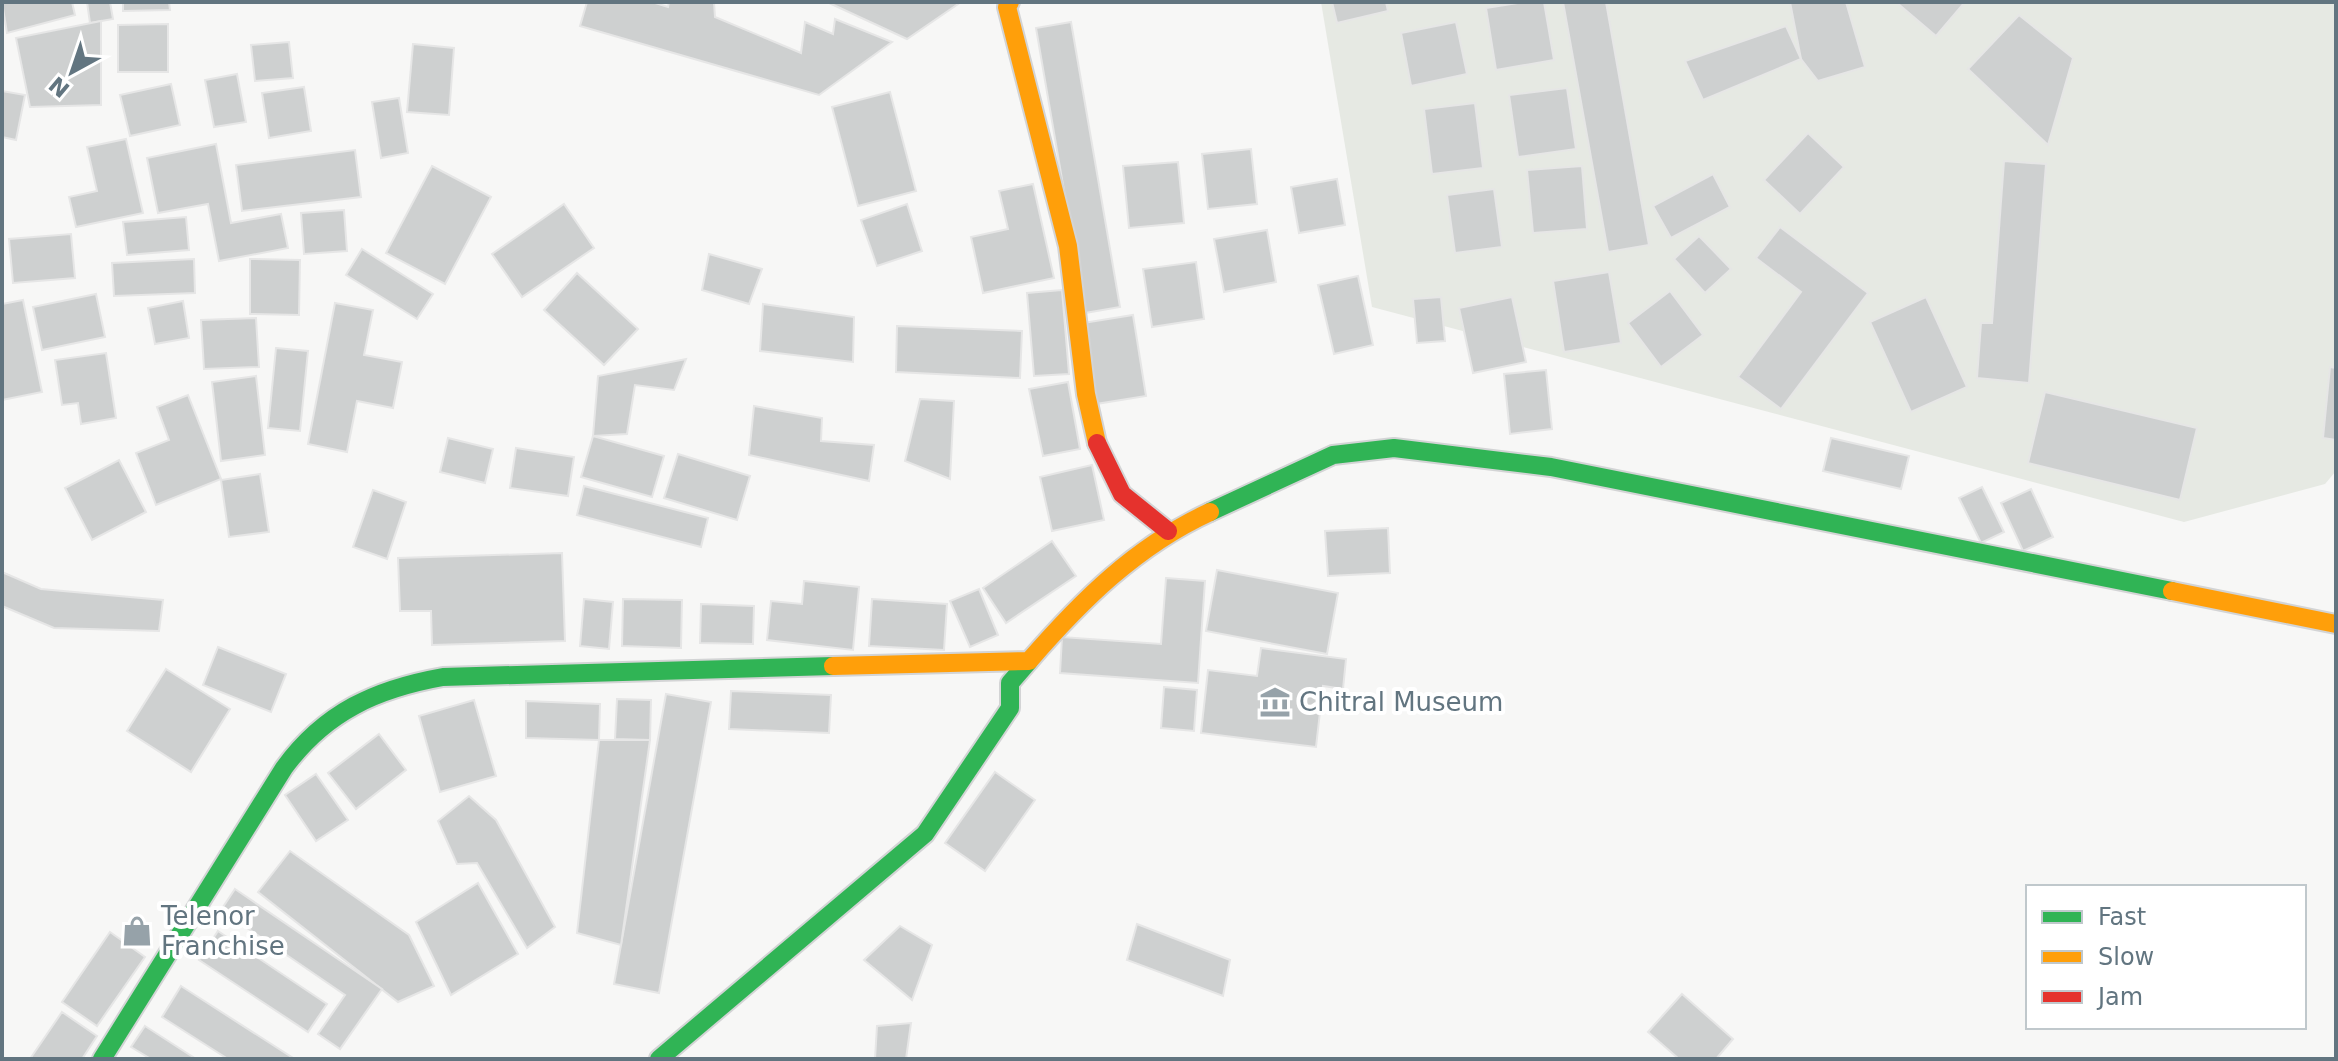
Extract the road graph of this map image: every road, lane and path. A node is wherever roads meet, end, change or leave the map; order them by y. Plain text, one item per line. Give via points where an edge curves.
1 (1010, 2) edge
2 (1168, 531) junction
3 (2336, 624) edge
4 (1029, 661) junction
5 (102, 1059) edge
6 (659, 1059) edge

1 - 2 street via 1007,7 1074,281 1081,376 1103,461 1132,508
2 - 3 street via 1333,455 1394,448 1551,467
2 - 4 street via 1081,601
4 - 5 street via 443,677 401,683 360,700 320,727 289,762
4 - 6 street via 1010,683 1010,708 925,834

